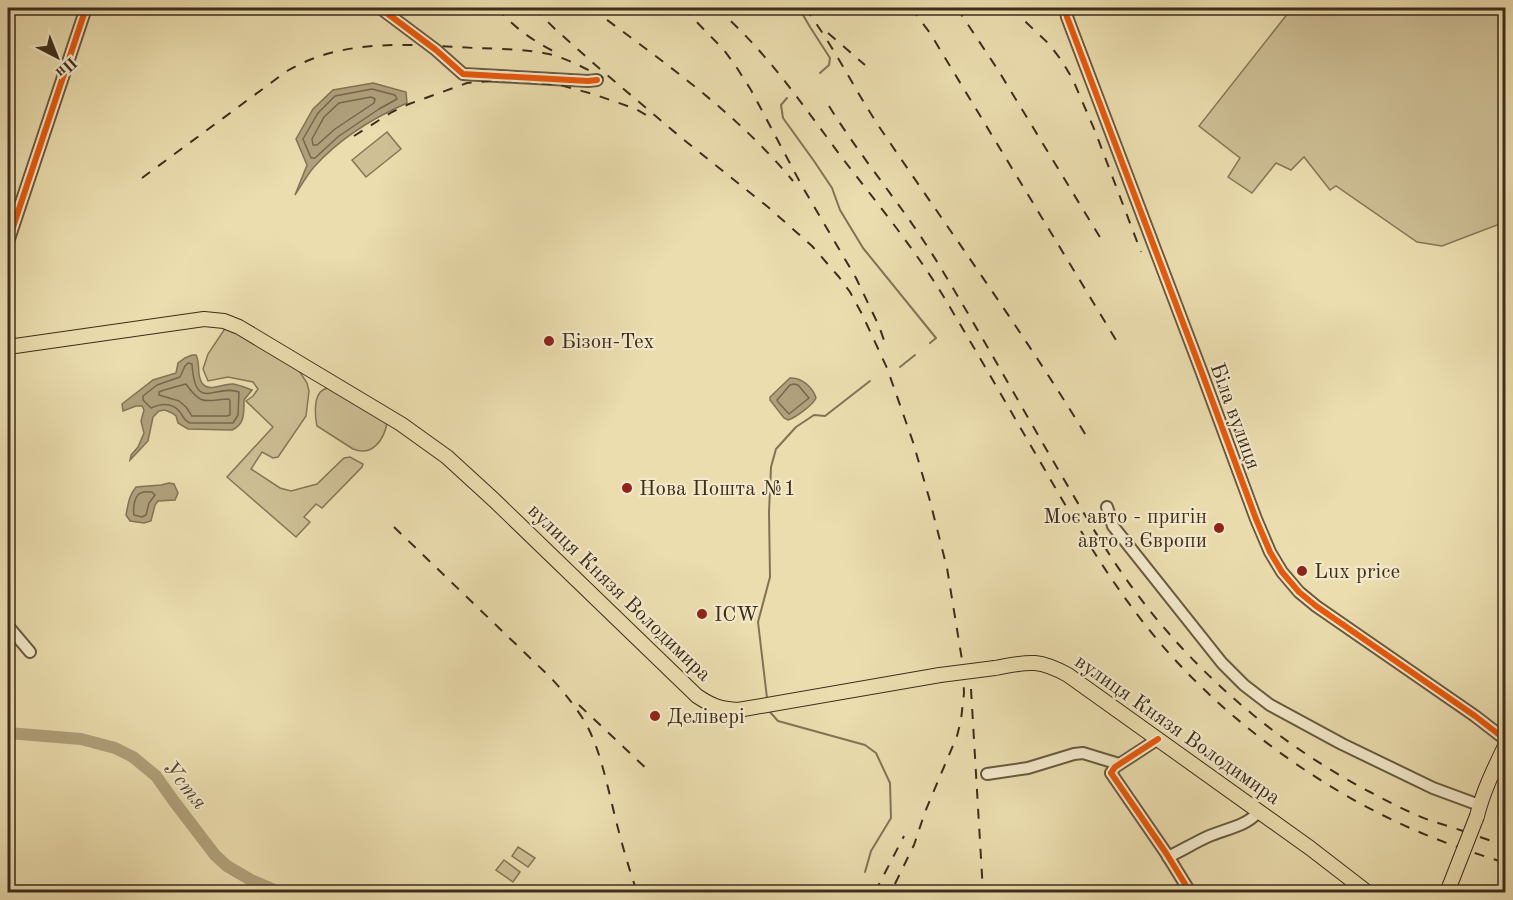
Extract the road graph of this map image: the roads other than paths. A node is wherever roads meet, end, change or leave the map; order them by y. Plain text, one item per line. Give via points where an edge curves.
1 (86, 8) edge
2 (380, 8) edge
3 (1065, 8) edge
4 (597, 80) dead end
5 (8, 242) edge
6 (8, 347) edge
7 (1107, 507) dead end
8 (8, 626) edge
9 (30, 651) dead end
10 (1158, 740) junction
11 (1506, 742) edge
12 (1119, 764) junction
13 (987, 774) dead end
14 (1478, 810) junction
15 (1258, 812) junction
16 (1168, 857) junction
17 (1448, 891) edge
18 (1190, 892) edge
19 (1367, 892) edge

1 - 5 street
2 - 4 street via 463,74
3 - 11 street, Біла вулиця via 1256,519 1282,572 1316,606 1475,716
6 - 10 main road, вулиця Князя Володимира, bridge via 204,319 239,327 401,424 447,457 712,706 738,710 1037,662 1068,675
7 - 14 street via 1113,526 1244,685 1270,705 1342,744
8 - 9 street
10 - 12 street
10 - 15 main road, вулиця Князя Володимира
11 - 14 main road
12 - 13 street via 1083,753
12 - 16 street via 1112,775
14 - 17 main road, bridge
15 - 16 street via 1240,825
15 - 19 main road, вулиця Князя Володимира
16 - 18 street

